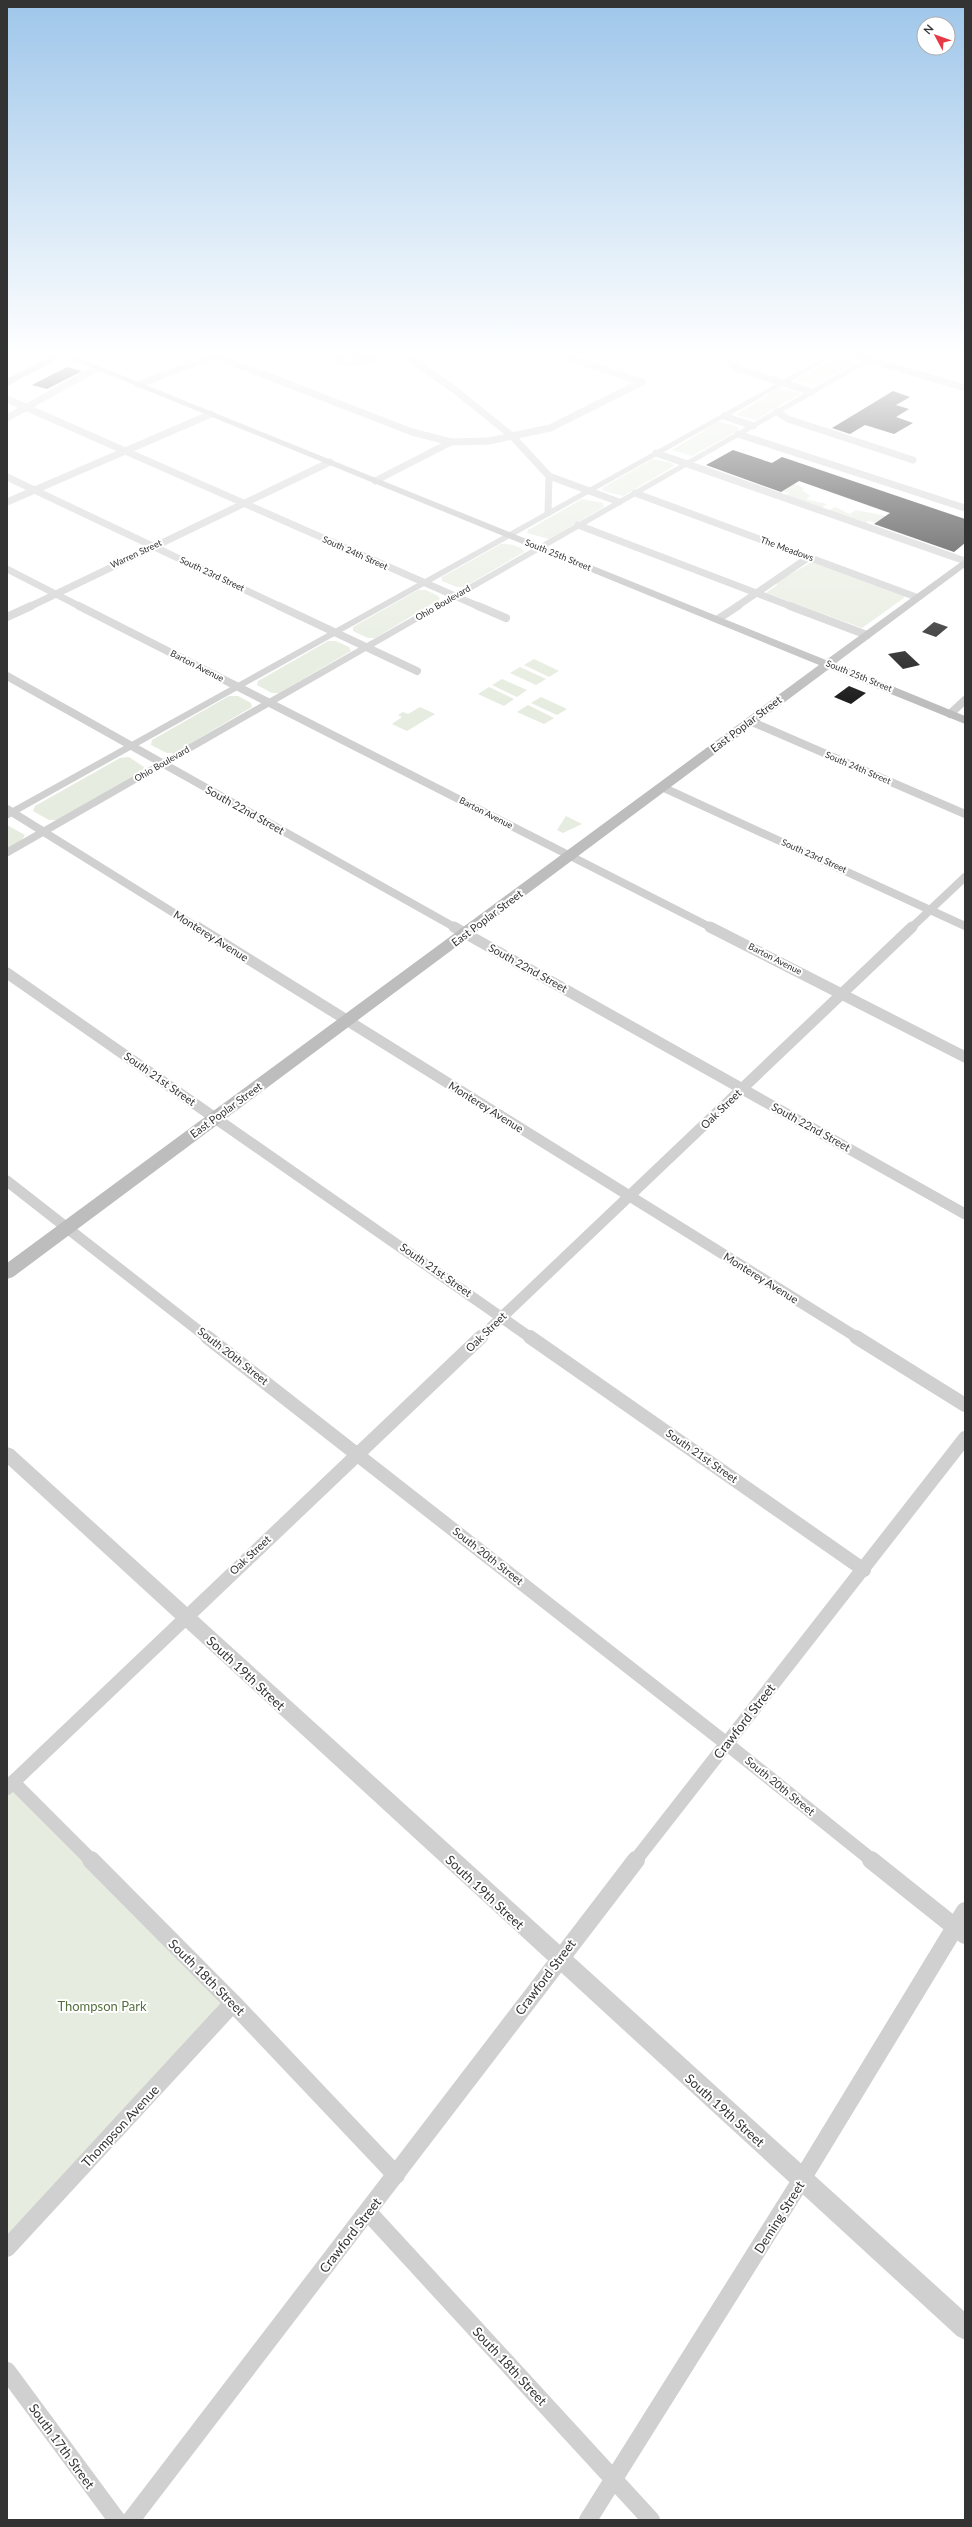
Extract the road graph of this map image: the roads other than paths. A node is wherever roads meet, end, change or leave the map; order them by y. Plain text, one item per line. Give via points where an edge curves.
1 (76, 472) edge
2 (172, 472) edge
3 (309, 472) edge
4 (354, 472) edge
5 (392, 472) edge
6 (545, 472) edge
7 (623, 472) edge
8 (670, 472) edge
9 (711, 472) edge
10 (854, 472) edge
11 (549, 476) junction
12 (7, 477) edge
13 (375, 481) junction
14 (34, 490) junction
15 (589, 491) junction
16 (635, 493) junction
17 (7, 502) edge
18 (619, 502) junction
19 (243, 503) junction
20 (965, 508) edge
21 (548, 513) junction
22 (578, 525) junction
23 (509, 535) junction
24 (154, 546) junction
25 (540, 547) junction
26 (809, 557) junction
27 (965, 561) edge
28 (7, 569) edge
29 (424, 582) junction
30 (54, 593) junction
31 (756, 593) junction
32 (456, 596) junction
33 (916, 597) junction
34 (7, 617) edge
35 (506, 618) dead end
36 (718, 619) junction
37 (334, 632) junction
38 (867, 635) junction
39 (366, 647) junction
40 (829, 664) junction
41 (417, 671) dead end
42 (7, 676) edge
43 (238, 687) junction
44 (965, 700) edge
45 (269, 703) junction
46 (950, 714) junction
47 (965, 720) edge
48 (750, 721) junction
49 (131, 747) junction
50 (162, 764) junction
51 (662, 787) junction
52 (9, 812) edge
53 (965, 814) edge
54 (43, 832) junction
55 (7, 853) edge
56 (570, 855) junction
57 (965, 877) edge
58 (930, 909) junction
59 (965, 926) edge
60 (466, 933) junction
61 (7, 973) edge
62 (843, 994) junction
63 (348, 1021) junction
64 (965, 1057) edge
65 (743, 1088) junction
66 (216, 1117) junction
67 (7, 1181) edge
68 (629, 1196) junction
69 (965, 1214) edge
70 (67, 1228) junction
71 (7, 1272) edge
72 (502, 1316) junction
73 (965, 1405) edge
74 (965, 1438) edge
75 (7, 1454) edge
76 (358, 1454) junction
77 (864, 1570) junction
78 (185, 1617) junction
79 (727, 1744) junction
80 (10, 1785) edge
81 (965, 1911) edge
82 (960, 1931) edge
83 (558, 1960) junction
84 (233, 2003) junction
85 (396, 2175) junction
86 (802, 2179) junction
87 (368, 2212) junction
88 (7, 2248) edge
89 (965, 2328) edge
90 (7, 2371) edge
91 (614, 2479) junction
92 (117, 2520) edge
93 (131, 2520) edge
94 (588, 2520) edge
95 (651, 2520) edge

1 - 14 street
2 - 19 street, South 24th Street
3 - 19 street, Warren Street
4 - 13 main road, South 25th Street
5 - 13 street
6 - 11 street
7 - 15 street
8 - 16 street, Ohio Boulevard
9 - 27 street
10 - 20 street
11 - 15 street
11 - 21 street
12 - 14 street, South 23rd Street
13 - 23 main road, South 25th Street
14 - 17 street
14 - 24 street, South 23rd Street
15 - 18 street
15 - 21 street
16 - 18 street, Ohio Boulevard
16 - 26 street, The Meadows
18 - 22 street, Ohio Boulevard
19 - 24 street, Warren Street
19 - 29 street, South 24th Street
21 - 23 street
22 - 25 street, Ohio Boulevard
22 - 31 street
23 - 25 main road, South 25th Street
23 - 29 street
24 - 30 street, Warren Street
24 - 37 street, South 23rd Street
25 - 32 street, Ohio Boulevard
25 - 36 main road, South 25th Street
26 - 31 street
26 - 33 street, The Meadows
27 - 33 main road, East Poplar Street
28 - 30 street, Barton Avenue
29 - 32 street, South 24th Street
29 - 37 street
30 - 34 street, Warren Street
30 - 43 street, Barton Avenue
31 - 36 street
31 - 38 street
32 - 35 street, South 24th Street
32 - 39 street, Ohio Boulevard
33 - 38 main road, East Poplar Street
36 - 40 main road, South 25th Street
37 - 39 street, South 23rd Street
37 - 43 street
38 - 40 main road, East Poplar Street
39 - 41 street, South 23rd Street
39 - 45 street, Ohio Boulevard
40 - 46 main road, South 25th Street
40 - 48 main road, East Poplar Street
42 - 49 street, South 22nd Street
43 - 45 street, Barton Avenue
43 - 49 street
44 - 46 street
45 - 50 street, Ohio Boulevard
45 - 56 street, Barton Avenue
46 - 47 main road, South 25th Street
48 - 51 main road, East Poplar Street
48 - 53 street, South 24th Street
49 - 50 street, South 22nd Street
49 - 52 street
50 - 54 street, Ohio Boulevard
50 - 60 street, South 22nd Street
51 - 56 main road, East Poplar Street
51 - 58 street, South 23rd Street
52 - 54 street, Monterey Avenue
54 - 55 street, Ohio Boulevard
54 - 63 street, Monterey Avenue
56 - 60 main road, East Poplar Street
56 - 62 street, Barton Avenue
57 - 58 street, Oak Street
58 - 59 street, South 23rd Street
58 - 62 street, Oak Street
60 - 63 main road, East Poplar Street
60 - 65 street, South 22nd Street
61 - 66 street, South 21st Street
62 - 64 street, Barton Avenue
62 - 65 street, Oak Street
63 - 66 main road, East Poplar Street
63 - 68 street, Monterey Avenue
65 - 68 street, Oak Street
65 - 69 street, South 22nd Street
66 - 70 main road, East Poplar Street
66 - 72 street, South 21st Street
67 - 70 street, South 20th Street
68 - 72 street, Oak Street
68 - 73 street, Monterey Avenue
70 - 71 main road, East Poplar Street
70 - 76 street, South 20th Street
72 - 76 street, Oak Street
72 - 77 street, South 21st Street
74 - 77 street, Crawford Street
75 - 78 street, South 19th Street
76 - 78 street, Oak Street
76 - 79 street, South 20th Street
77 - 79 street, Crawford Street
78 - 80 street, Oak Street
78 - 83 street, South 19th Street
79 - 82 street, South 20th Street
79 - 83 street, Crawford Street
80 - 84 street, South 18th Street
81 - 82 street, Deming Street
82 - 86 street, Deming Street
83 - 85 street, Crawford Street
83 - 86 street, South 19th Street
84 - 85 street, South 18th Street
84 - 88 street, Thompson Avenue
85 - 87 street, Crawford Street
86 - 89 street, South 19th Street
86 - 91 street, Deming Street
87 - 91 street, South 18th Street
87 - 93 street, Crawford Street
90 - 92 street, South 17th Street
91 - 94 street, Deming Street
91 - 95 street, South 18th Street

